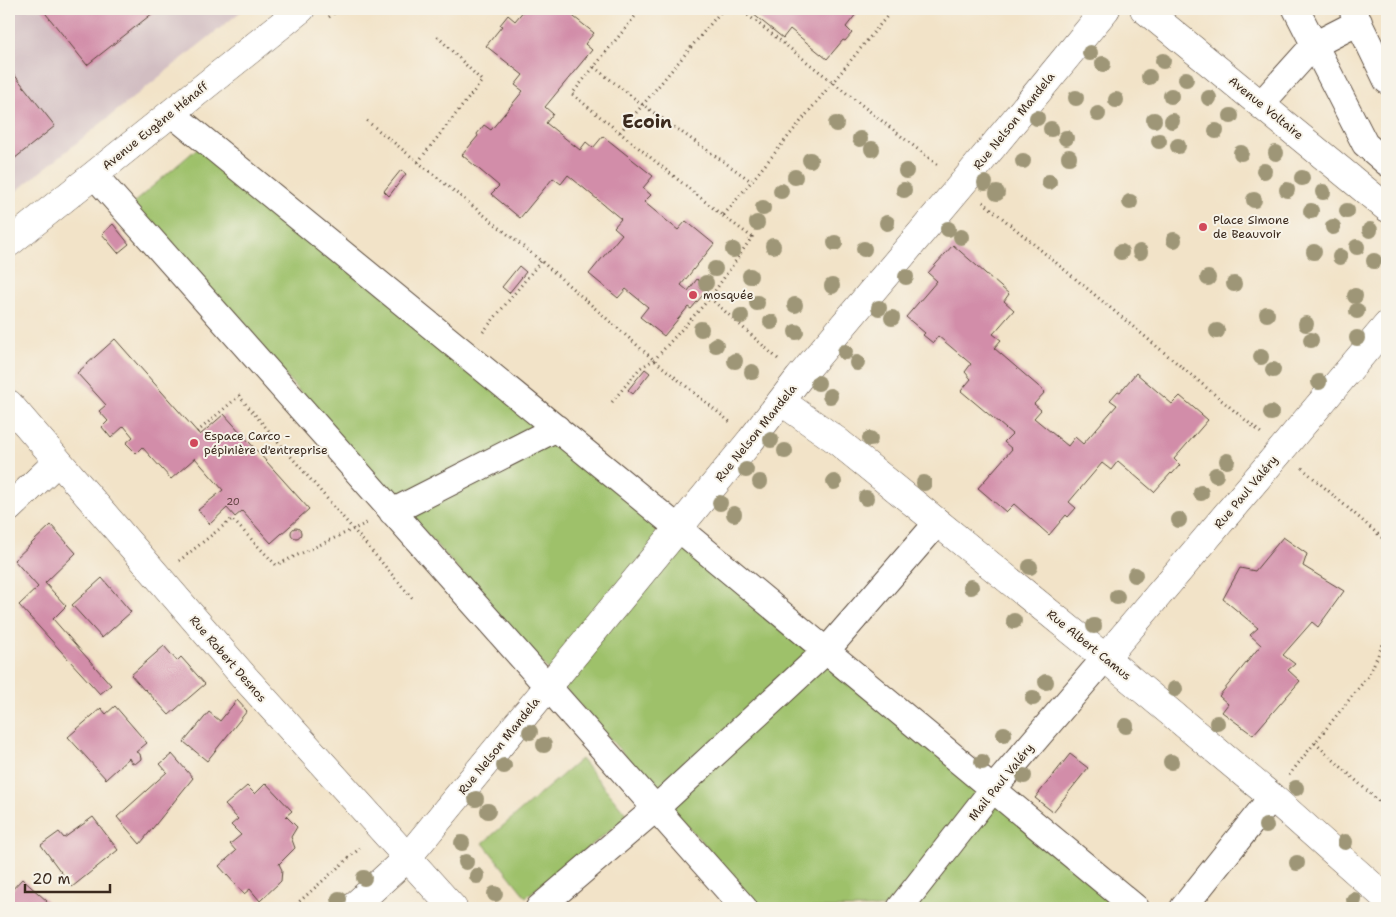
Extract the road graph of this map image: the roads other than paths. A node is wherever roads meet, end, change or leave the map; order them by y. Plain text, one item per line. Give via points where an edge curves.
1 (301, 9) edge
2 (1106, 9) edge
3 (1144, 9) edge
4 (1296, 9) edge
5 (1356, 16) edge
6 (1314, 45) junction
7 (1387, 81) edge
8 (1261, 104) junction
9 (171, 113) junction
10 (1387, 163) edge
11 (94, 175) junction
12 (1387, 208) edge
13 (9, 243) edge
14 (1387, 325) edge
15 (782, 402) junction
16 (9, 404) edge
17 (557, 428) junction
18 (57, 462) junction
19 (9, 508) edge
20 (392, 512) junction
21 (938, 522) junction
22 (678, 528) junction
23 (826, 651) junction
24 (1105, 658) junction
25 (548, 687) junction
26 (993, 789) junction
27 (1272, 797) junction
28 (655, 809) junction
29 (407, 858) junction
30 (1387, 899) edge
31 (352, 908) edge
32 (453, 908) edge
33 (539, 908) edge
34 (744, 908) edge
35 (900, 908) edge
36 (1136, 908) edge
37 (1183, 908) edge

1 - 9 street, Avenue Eugène Hénaff
2 - 15 street, Rue Nelson Mandela
3 - 8 street, Avenue Voltaire
4 - 6 street
5 - 6 street
5 - 7 street
6 - 8 street
6 - 10 street via 1366,144
8 - 12 street, Avenue Voltaire
9 - 11 street, Avenue Eugène Hénaff
9 - 17 street
11 - 13 street, Avenue Eugène Hénaff
11 - 20 street
14 - 24 street, Rue Paul Valéry
15 - 21 street, Rue Albert Camus via 836,440
15 - 22 street, Rue Nelson Mandela
16 - 18 street, Rue Robert Desnos
17 - 20 street
17 - 22 street
18 - 19 street
18 - 29 street, Rue Robert Desnos
20 - 25 street
21 - 23 street
21 - 24 street, Rue Albert Camus
22 - 23 street
22 - 25 street, Rue Nelson Mandela
23 - 26 street
23 - 28 street
24 - 26 street, Mail Paul Valéry
24 - 27 street, Rue Albert Camus
25 - 28 street
25 - 29 street, Rue Nelson Mandela
26 - 35 street, Mail Paul Valéry
26 - 36 street
27 - 30 street, Rue Albert Camus
27 - 37 street
28 - 33 street
28 - 34 street
29 - 31 street, Rue Nelson Mandela
29 - 32 street, Rue Robert Desnos

